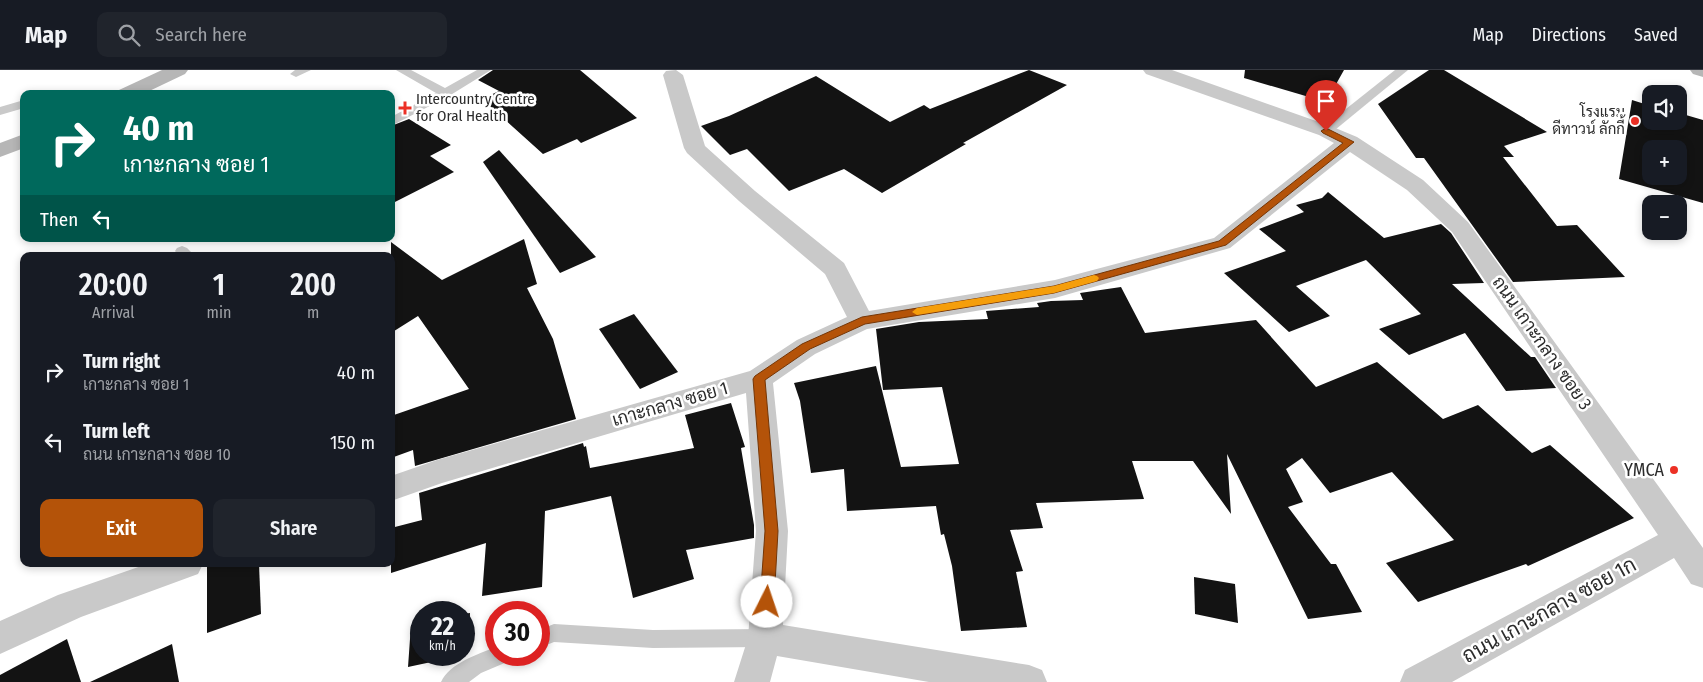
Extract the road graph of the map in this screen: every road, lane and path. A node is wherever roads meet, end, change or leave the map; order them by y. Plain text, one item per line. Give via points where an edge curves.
1 (178, 70) edge
2 (402, 70) edge
3 (484, 70) edge
4 (1153, 70) edge
5 (1402, 70) edge
6 (674, 75) dead end
7 (135, 90) edge
8 (445, 93) junction
9 (20, 105) edge
10 (0, 111) edge
11 (395, 120) edge
12 (1326, 131) junction
13 (20, 142) edge
14 (1349, 142) junction
15 (0, 151) edge
16 (862, 321) junction
17 (759, 379) junction
18 (395, 488) edge
19 (1680, 539) junction
20 (179, 567) edge
21 (1703, 574) edge
22 (550, 635) edge
23 (0, 638) edge
24 (765, 638) junction
25 (485, 661) edge
26 (452, 682) edge
27 (752, 682) edge
28 (1029, 682) edge
29 (1418, 682) edge

1 - 7 main road
2 - 8 lane
3 - 8 lane
4 - 12 street, ถนน เกาะกลาง ซอย 3
5 - 12 lane
6 - 16 street via 695,148 747,196 836,269
8 - 11 lane
9 - 10 lane
12 - 14 street, ถนน เกาะกลาง ซอย 3
13 - 15 main road
14 - 16 street, เกาะกลาง ซอย 1 via 1222,243 1054,289
14 - 19 street, ถนน เกาะกลาง ซอย 3 via 1415,185 1460,227
16 - 17 street, เกาะกลาง ซอย 1 via 806,347
17 - 18 street, เกาะกลาง ซอย 1 via 437,472
17 - 24 street via 772,531
19 - 21 street, ถนน เกาะกลาง ซอย 3
19 - 29 street, ถนน เกาะกลาง ซอย 1ก
20 - 23 street via 70,606
22 - 24 lane via 653,639
24 - 27 street
24 - 28 street
25 - 26 lane

